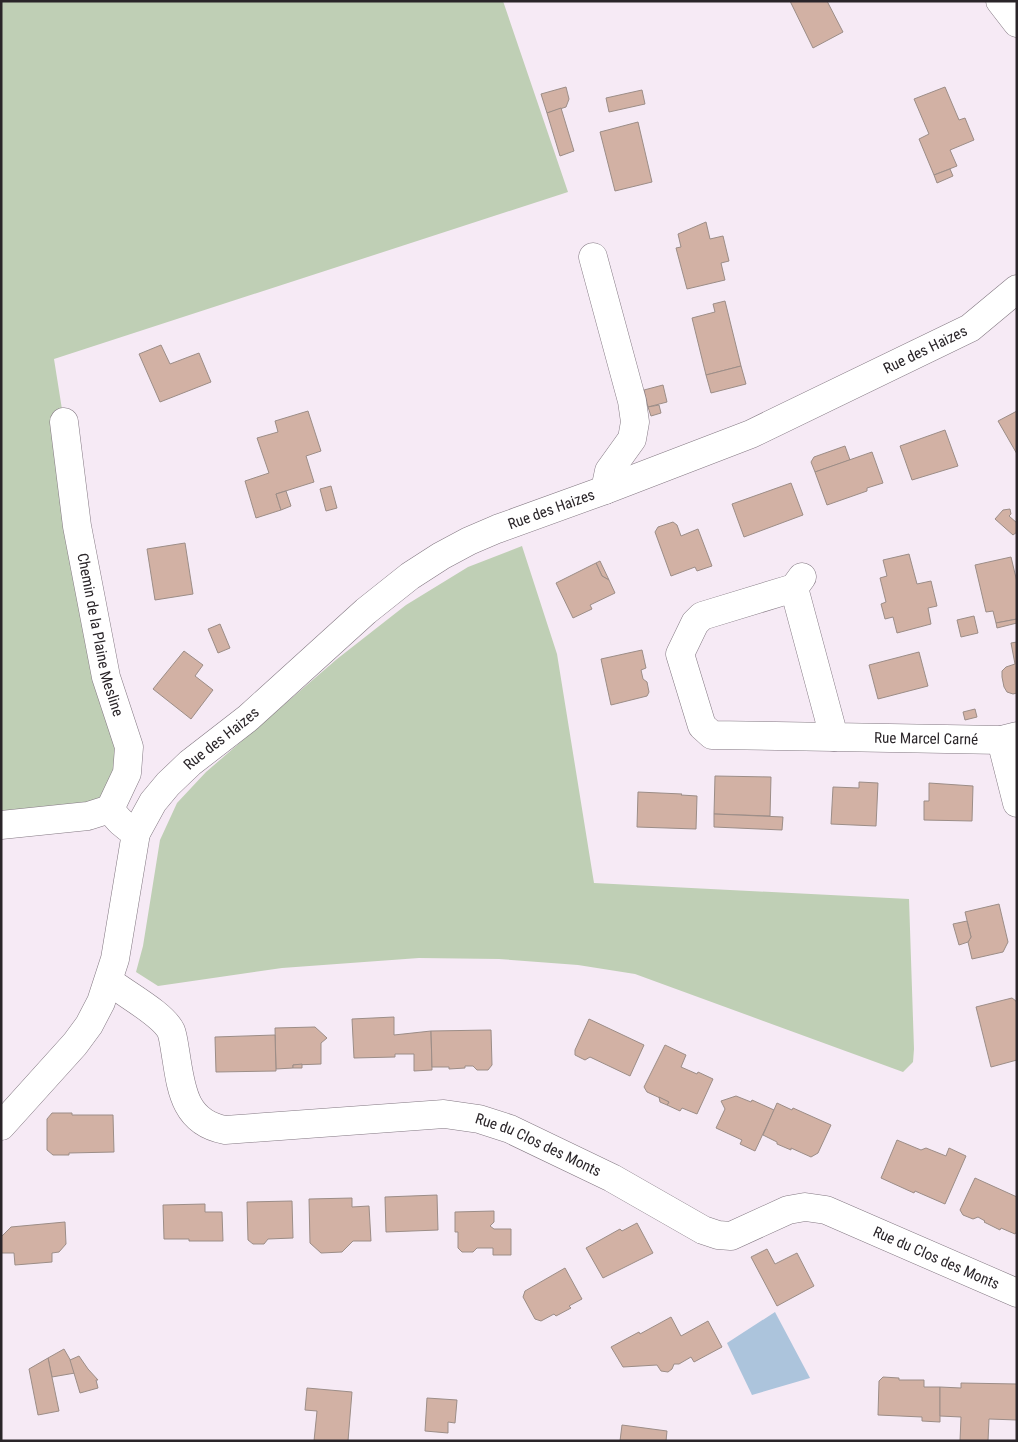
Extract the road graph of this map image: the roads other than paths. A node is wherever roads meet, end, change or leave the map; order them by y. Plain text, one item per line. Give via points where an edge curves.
1 (1000, 1) edge
2 (1017, 23) edge
3 (593, 257) dead end
4 (1017, 290) edge
5 (64, 422) dead end
6 (606, 490) junction
7 (834, 737) junction
8 (1009, 738) edge
9 (1017, 803) edge
10 (110, 809) junction
11 (1, 825) edge
12 (136, 833) junction
13 (109, 981) junction
14 (1, 1126) edge
15 (1017, 1293) edge

1 - 2 street
3 - 6 street, Rue des Haizes via 635,422 632,438 609,471
4 - 6 street, Rue des Haizes via 970,328 926,350 751,434
5 - 10 street, Chemin de la Plaine Mesline via 77,526 106,677 129,747 127,773
6 - 12 street, Rue des Haizes via 469,541 410,576 366,611 248,718 190,763 153,802
7 - 7 street, Rue Marcel Carné via 798,582 702,616 695,623 680,654 702,726 712,735
7 - 8 street, Rue Marcel Carné
8 - 9 street
10 - 11 street via 88,816
10 - 12 street via 125,827
12 - 13 street, Rue des Haizes
13 - 14 street, Rue des Haizes via 84,1031
13 - 15 street, Rue du Clos des Monts via 164,1021 171,1031 183,1095 200,1120 212,1128 225,1130 444,1114 479,1119 510,1129 612,1178 718,1235 731,1236 788,1210 826,1210

